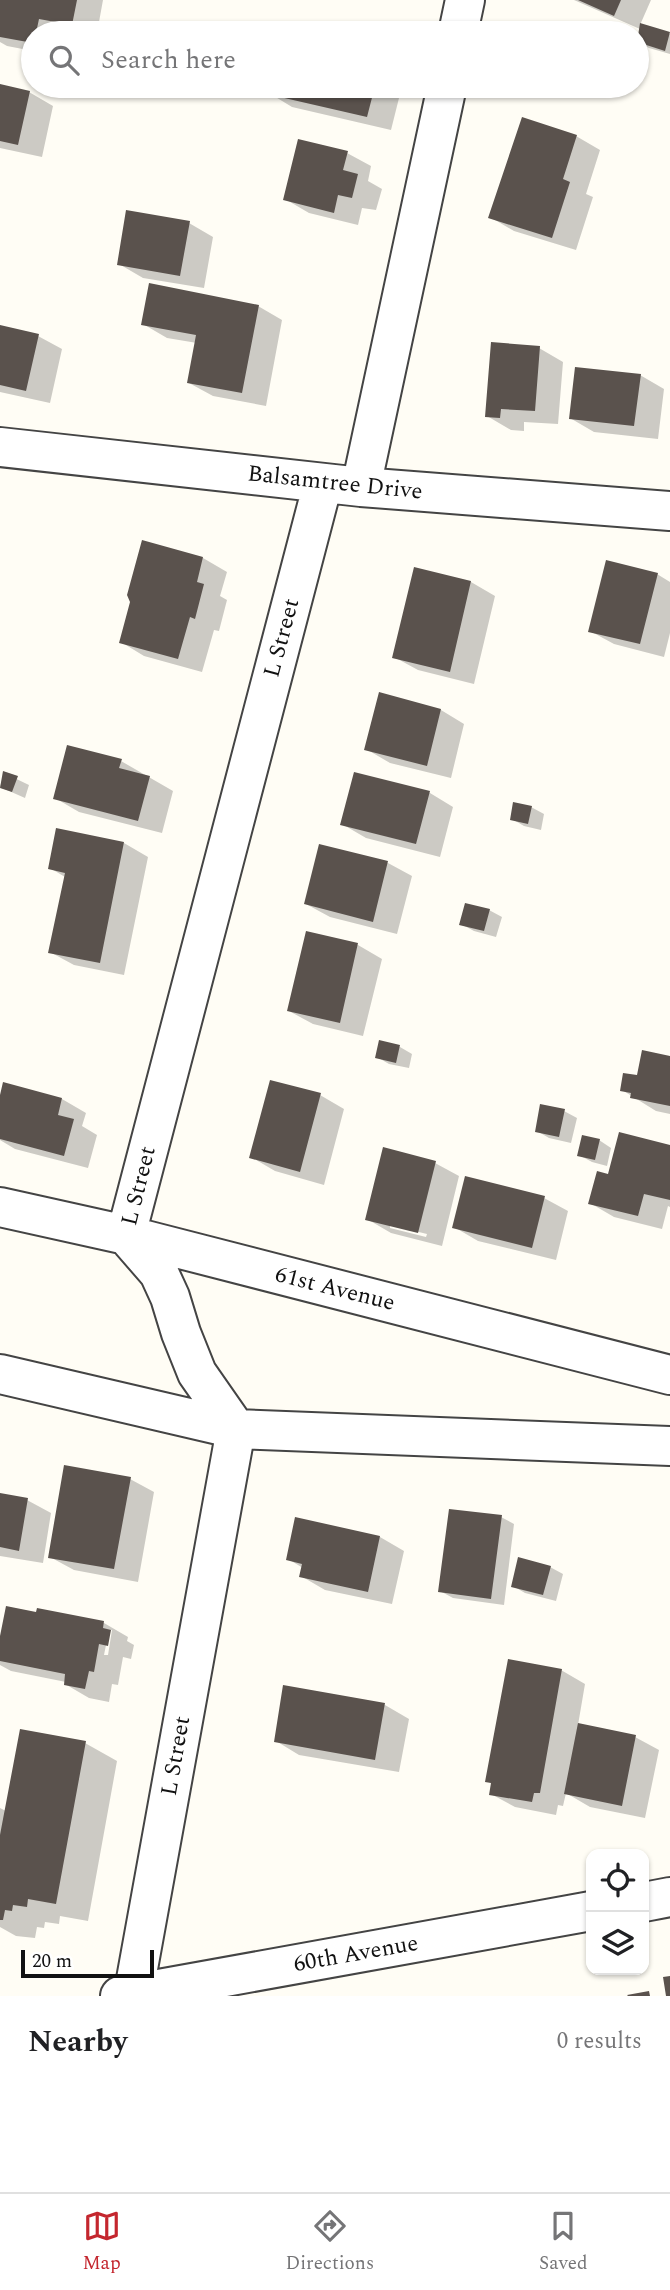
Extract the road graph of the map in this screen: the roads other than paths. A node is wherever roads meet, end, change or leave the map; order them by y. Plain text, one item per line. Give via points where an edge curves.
1 (466, 0) edge
2 (461, 21) edge
3 (444, 98) edge
4 (0, 447) edge
5 (323, 483) junction
6 (360, 487) junction
7 (670, 511) edge
8 (0, 1206) edge
9 (125, 1236) junction
10 (0, 1374) edge
11 (670, 1375) edge
12 (236, 1429) junction
13 (670, 1446) edge
14 (670, 1897) edge
15 (649, 1901) edge
16 (586, 1912) edge
17 (129, 1995) edge

1 - 2 street
3 - 6 street
4 - 5 street, Balsamtree Drive
5 - 6 street, Balsamtree Drive
5 - 9 street, L Street
6 - 7 street, Balsamtree Drive
8 - 9 street, 61st Avenue
9 - 11 street, 61st Avenue
9 - 12 street, L Street via 159,1273 197,1373
10 - 12 street
12 - 13 street
12 - 17 street, L Street
14 - 15 street
16 - 17 street, 60th Avenue

